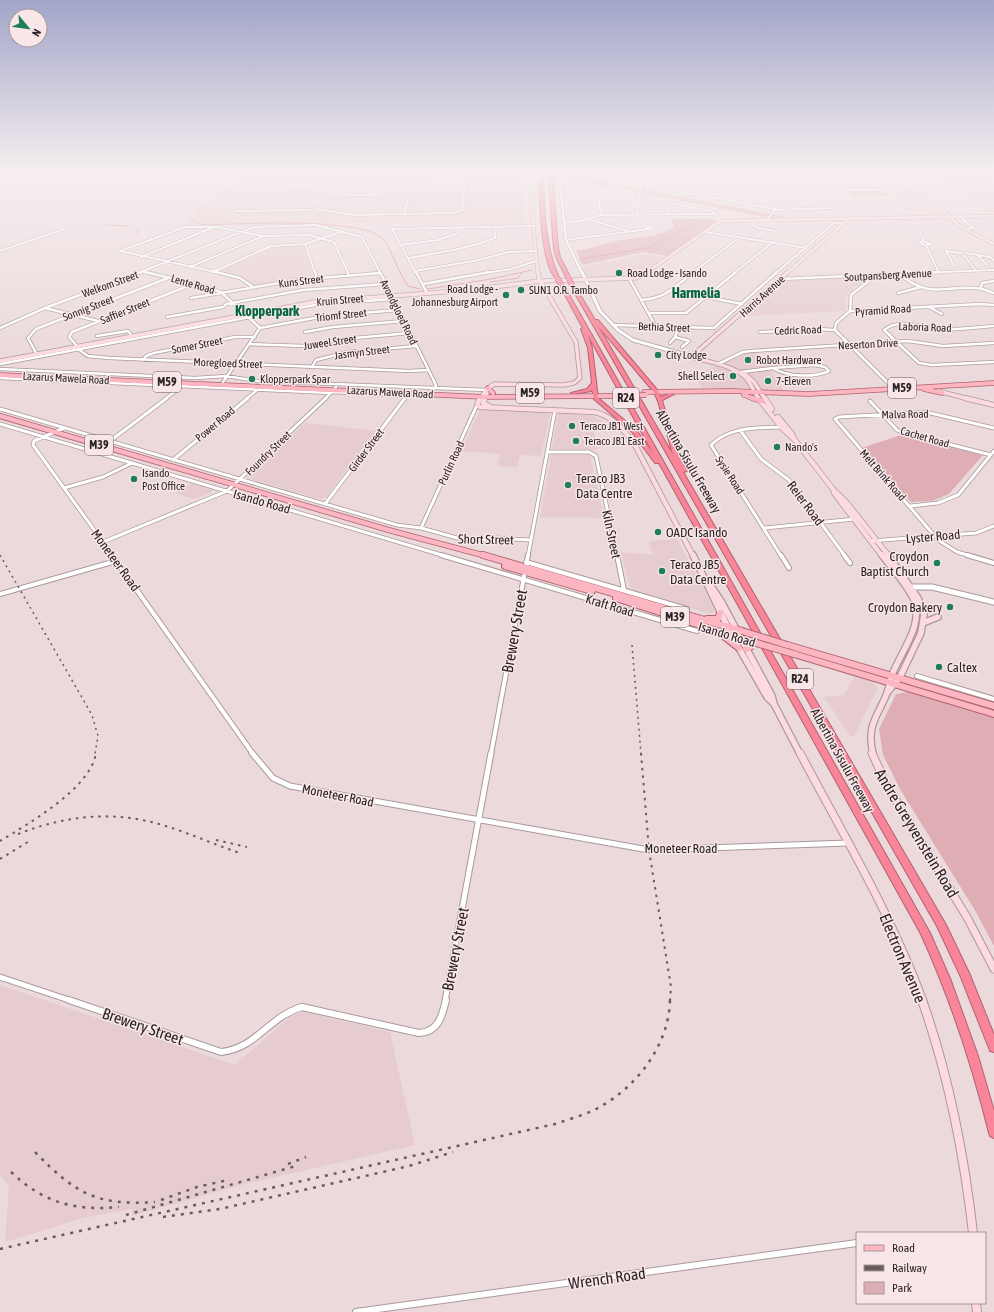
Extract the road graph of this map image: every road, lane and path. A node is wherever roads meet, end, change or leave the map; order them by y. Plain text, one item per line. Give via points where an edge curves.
1 (49, 234) edge
2 (164, 234) edge
3 (198, 234) edge
4 (233, 234) edge
5 (255, 234) edge
6 (333, 234) edge
7 (353, 234) edge
8 (394, 234) edge
9 (455, 234) edge
10 (495, 234) edge
11 (535, 234) edge
12 (545, 234) edge
13 (555, 234) edge
14 (565, 234) edge
15 (607, 234) edge
16 (702, 234) edge
17 (721, 234) edge
18 (821, 234) edge
19 (831, 234) edge
20 (921, 234) edge
21 (976, 234) edge
22 (263, 236) junction
23 (740, 237) junction
24 (322, 238) junction
25 (566, 240) junction
26 (924, 241) junction
27 (773, 242) junction
28 (305, 244) junction
29 (994, 244) edge
30 (400, 245) junction
31 (926, 245) junction
32 (806, 248) junction
33 (0, 251) edge
34 (535, 251) junction
35 (963, 253) junction
36 (978, 255) junction
37 (140, 257) junction
38 (408, 258) junction
39 (994, 260) edge
40 (536, 261) junction
41 (166, 262) junction
42 (987, 265) dead end
43 (954, 266) dead end
44 (189, 267) junction
45 (994, 270) edge
46 (415, 271) junction
47 (978, 271) junction
48 (142, 272) junction
49 (213, 272) junction
50 (380, 273) junction
51 (939, 273) junction
52 (899, 275) junction
53 (349, 276) junction
54 (874, 276) junction
55 (168, 278) junction
56 (317, 278) junction
57 (629, 278) junction
58 (781, 279) junction
59 (585, 280) junction
60 (540, 281) junction
61 (994, 281) edge
62 (194, 284) junction
63 (385, 284) junction
64 (423, 284) junction
65 (921, 287) junction
66 (253, 288) junction
67 (980, 289) junction
68 (222, 293) junction
69 (427, 293) junction
70 (898, 293) dead end
71 (994, 293) edge
72 (392, 297) junction
73 (706, 297) junction
74 (191, 298) dead end
75 (641, 300) junction
76 (232, 303) junction
77 (742, 304) junction
78 (994, 305) edge
79 (929, 306) junction
80 (45, 308) junction
81 (398, 310) junction
82 (850, 311) junction
83 (649, 313) junction
84 (71, 314) junction
85 (942, 314) dead end
86 (247, 316) junction
87 (167, 317) dead end
88 (591, 317) junction
89 (99, 321) junction
90 (404, 321) junction
91 (582, 322) junction
92 (613, 325) junction
93 (994, 326) edge
94 (656, 327) junction
95 (678, 327) junction
96 (0, 328) edge
97 (260, 328) junction
98 (835, 330) junction
99 (305, 332) dead end
100 (760, 332) dead end
101 (410, 333) junction
102 (97, 336) dead end
103 (132, 336) junction
104 (255, 337) junction
105 (675, 337) junction
106 (896, 342) junction
107 (670, 343) dead end
108 (994, 343) edge
109 (250, 344) junction
110 (849, 345) junction
111 (416, 346) junction
112 (682, 347) dead end
113 (77, 348) junction
114 (36, 353) junction
115 (691, 357) junction
116 (142, 360) junction
117 (0, 362) edge
118 (994, 362) edge
119 (236, 364) junction
120 (719, 364) junction
121 (312, 367) junction
122 (772, 368) junction
123 (0, 369) edge
124 (428, 370) junction
125 (741, 372) junction
126 (0, 375) edge
127 (226, 376) junction
128 (223, 382) junction
129 (594, 383) junction
130 (994, 383) edge
131 (890, 385) dead end
132 (945, 385) junction
133 (182, 386) junction
134 (241, 386) junction
135 (751, 386) junction
136 (928, 386) junction
137 (914, 388) junction
138 (257, 389) junction
139 (434, 389) junction
140 (333, 390) junction
141 (485, 392) junction
142 (732, 392) junction
143 (573, 393) junction
144 (657, 393) junction
145 (943, 393) junction
146 (595, 394) junction
147 (672, 394) junction
148 (756, 394) junction
149 (762, 394) junction
150 (744, 395) junction
151 (660, 401) junction
152 (870, 401) dead end
153 (762, 402) junction
154 (477, 404) junction
155 (994, 405) edge
156 (0, 409) edge
157 (554, 410) junction
158 (883, 414) junction
159 (0, 416) edge
160 (839, 417) joint
161 (0, 424) edge
162 (784, 427) junction
163 (64, 428) junction
164 (994, 428) edge
165 (740, 430) junction
166 (55, 432) junction
167 (44, 437) junction
168 (110, 441) junction
169 (994, 451) edge
170 (547, 452) junction
171 (991, 455) junction
172 (173, 460) junction
173 (132, 463) junction
174 (668, 476) junction
175 (241, 479) junction
176 (234, 485) junction
177 (688, 485) junction
178 (64, 488) junction
179 (833, 489) junction
180 (226, 491) junction
181 (325, 504) junction
182 (910, 506) junction
183 (860, 519) junction
184 (854, 520) junction
185 (821, 522) junction
186 (994, 526) edge
187 (420, 528) junction
188 (765, 528) junction
189 (934, 536) junction
190 (530, 540) junction
191 (870, 541) junction
192 (877, 541) junction
193 (102, 542) junction
194 (887, 554) junction
195 (881, 555) junction
196 (116, 561) junction
197 (850, 563) dead end
198 (994, 563) edge
199 (525, 567) junction
200 (789, 568) dead end
201 (524, 579) junction
202 (706, 580) junction
203 (909, 587) junction
204 (624, 590) junction
205 (0, 594) edge
206 (994, 602) edge
207 (688, 612) junction
208 (720, 613) junction
209 (938, 617) dead end
210 (924, 624) junction
211 (707, 628) junction
212 (728, 628) junction
213 (697, 631) dead end
214 (739, 631) junction
215 (732, 636) junction
216 (743, 639) junction
217 (770, 647) junction
218 (739, 648) junction
219 (748, 648) junction
220 (892, 675) junction
221 (917, 676) dead end
222 (900, 677) junction
223 (760, 678) junction
224 (892, 684) junction
225 (994, 699) edge
226 (994, 706) edge
227 (994, 714) edge
228 (480, 821) junction
229 (848, 843) junction
230 (994, 969) edge
231 (0, 977) edge
232 (994, 1048) edge
233 (994, 1133) edge
234 (973, 1232) edge
235 (856, 1243) edge
236 (356, 1312) edge

1 - 33 street
2 - 37 street via 120,251
3 - 37 street
4 - 41 street, Welkom Street
5 - 22 street
6 - 24 street
7 - 50 street, Avondgloed Road via 362,237
8 - 30 street
9 - 30 street
10 - 38 street via 495,238 460,249
11 - 34 main road
12 - 91 highway, Albertina Sisulu Freeway / R24, bridge via 550,263
13 - 88 highway, Albertina Sisulu Freeway / R24, bridge via 558,257
14 - 25 street
15 - 25 street
16 - 57 main road, Kruin Street via 644,274
17 - 23 street
18 - 32 street
19 - 58 main road, Harris Avenue
20 - 26 street
21 - 29 main road
22 - 24 street via 308,235
22 - 44 street
23 - 27 street
23 - 75 street via 663,296
24 - 28 street
24 - 53 street via 334,242
25 - 59 street
26 - 31 street via 919,243
26 - 31 street via 932,244
27 - 32 street
27 - 73 street
28 - 49 street via 271,246
28 - 56 street
30 - 38 street
31 - 51 street
32 - 77 street
34 - 40 main road
34 - 46 street via 508,252 481,260
35 - 36 street
35 - 43 street via 946,251
35 - 47 street
36 - 39 street
36 - 42 street
37 - 41 street
38 - 46 street
40 - 60 main road
40 - 64 street via 511,269
41 - 44 street
41 - 48 street, Welkom Street
44 - 49 street
45 - 47 street, Soutpansberg Avenue
46 - 64 street
47 - 51 street, Soutpansberg Avenue
48 - 55 street, Lente Road
48 - 80 street, Welkom Street
49 - 66 street via 240,278
50 - 53 street, Kuns Street
50 - 63 street, Avondgloed Road
51 - 52 street, Soutpansberg Avenue
52 - 54 street, Soutpansberg Avenue
52 - 65 street
53 - 56 street, Kuns Street
54 - 58 street, Soutpansberg Avenue
54 - 82 street via 851,295
55 - 62 street, Lente Road
55 - 84 street, Sonnig Street
56 - 66 street, Kuns Street
57 - 59 main road, Kruin Street
57 - 75 street
58 - 115 main road, Harris Avenue
59 - 60 main road, Kruin Street
59 - 92 street via 600,311
60 - 69 main road, Kruin Street
60 - 141 main road via 576,343 579,379 564,385 500,383 491,385
61 - 67 street via 982,283
62 - 68 street, Lente Road
62 - 89 street, Saffier Street
63 - 72 street, Avondgloed Road
63 - 76 street via 303,290
64 - 69 street
65 - 67 street via 935,291
65 - 70 street
66 - 68 street, Kuns Street
67 - 71 street
68 - 74 street, Kuns Street
68 - 76 street, Lente Road
69 - 72 main road, Kruin Street
72 - 81 street, Avondgloed Road
72 - 86 main road, Kruin Street via 314,302
73 - 77 street
73 - 83 street via 685,313
75 - 83 street
76 - 86 street, Lente Road
76 - 87 street via 223,307
77 - 95 street, Bethia Street via 709,329
78 - 79 street, Pyramid Road
79 - 82 street, Pyramid Road
79 - 85 street
80 - 84 street
80 - 96 street, Welkom Street
81 - 90 street, Avondgloed Road
81 - 97 street, Triomf Street via 325,316
82 - 98 street, Pyramid Road via 836,323
83 - 94 street
84 - 89 street
84 - 114 street, Sonnig Street via 30,334 28,340
86 - 97 street, Lente Road
86 - 103 main road, Kruin Street
86 - 113 street, Kruin Street
88 - 144 highway
88 - 177 highway, Albertina Sisulu Freeway / R24
89 - 113 street, Saffier Street via 70,334
90 - 99 street
90 - 101 street, Avondgloed Road
91 - 129 highway via 590,348
91 - 174 highway, Albertina Sisulu Freeway / R24
92 - 94 street, Bethia Street
92 - 115 street via 634,340
93 - 106 street, Laboria Road via 942,329 908,324 888,326 884,331
94 - 95 street, Bethia Street
95 - 105 street
97 - 104 street
98 - 100 street, Cedric Road
98 - 110 street
101 - 109 street, Juweel Street via 343,339 305,346
101 - 111 street, Avondgloed Road
102 - 103 street via 128,330
103 - 113 main road, Kruin Street
104 - 109 street
104 - 116 street, Somer Street via 235,338 151,353
105 - 107 street
105 - 112 street via 689,341
106 - 108 street, Neserton Drive via 943,346
106 - 110 street, Neserton Drive
106 - 118 street, Laboria Road via 921,364 930,366
109 - 119 street
110 - 120 street, Neserton Drive via 745,351
110 - 131 street
111 - 121 street, Jasmyn Street via 322,357 316,360
111 - 124 street, Avondgloed Road
113 - 114 main road, Kruin Street
113 - 116 street, Moregloed Street via 82,354 90,356
113 - 117 street, Kruin Street
114 - 117 main road, Kruin Street
115 - 120 main road
116 - 119 street, Moregloed Street
119 - 121 street, Moregloed Street
119 - 127 street
120 - 125 main road
121 - 124 street, Moregloed Street
122 - 122 street via 786,374 829,371 826,367 819,366
122 - 125 street
123 - 127 street via 188,378
124 - 139 street, Avondgloed Road via 436,386
125 - 135 main road
125 - 149 main road via 750,377
126 - 128 main road, Lazarus Mawela Road / M59
126 - 133 street
126 - 134 main road, Lazarus Mawela Road / M59
127 - 128 street
127 - 139 street via 257,381
128 - 134 main road
128 - 140 main road, Lazarus Mawela Road / M59
129 - 143 highway via 589,390
129 - 146 highway
130 - 132 main road, M59
132 - 136 main road, M59
132 - 145 main road via 940,389
133 - 138 street
133 - 168 street
134 - 140 main road, Lazarus Mawela Road / M59
135 - 142 main road
135 - 148 main road
136 - 137 main road, M59
136 - 145 main road
137 - 145 main road
137 - 149 main road, M59
138 - 140 street
138 - 172 street, Power Road
139 - 141 street
140 - 141 main road, Lazarus Mawela Road / M59
140 - 175 street, Foundry Street
140 - 181 street, Girder Street via 406,396
141 - 143 main road, Lazarus Mawela Road / M59
141 - 146 main road, Lazarus Mawela Road / M59
141 - 154 main road, Purlin Road
141 - 157 main road via 482,403 486,406
142 - 144 main road, Lazarus Mawela Road / M59
142 - 148 main road, Lazarus Mawela Road / M59
143 - 146 main road, Lazarus Mawela Road / M59
144 - 146 main road, Lazarus Mawela Road / M59, bridge
144 - 147 main road, Lazarus Mawela Road / M59
144 - 151 highway
145 - 155 main road
146 - 174 highway via 598,400 634,431
147 - 150 main road, Lazarus Mawela Road / M59
147 - 151 highway
148 - 149 main road, M59
148 - 150 main road, Lazarus Mawela Road / M59
148 - 153 main road
149 - 162 main road
150 - 153 main road
151 - 177 highway via 674,450
152 - 158 street, Cachet Road
153 - 162 main road
154 - 157 main road via 486,408
154 - 187 street, Purlin Road
156 - 163 street, Isando Road
157 - 170 street, Brewery Street
157 - 202 main road, Electron Avenue via 598,415 620,427 630,437
158 - 160 street, Malva Road
158 - 164 street, Malva Road via 926,412
158 - 171 street, Cachet Road via 903,433
159 - 166 main road, Isando Road / M39
160 - 182 street, Melt Brink Road via 836,421
161 - 167 street, Isando Road
162 - 165 street, Sysie Road
162 - 179 main road
163 - 166 street, Moneteer Road
163 - 168 street, Isando Road
165 - 185 street, Reier Road via 761,460 789,480
165 - 188 street, Sysie Road via 728,434 712,445
166 - 167 street, Moneteer Road
166 - 176 main road, Isando Road / M39
167 - 173 street, Isando Road
167 - 178 street, Moneteer Road via 34,441 32,446
168 - 172 street, Isando Road
169 - 171 street
170 - 190 street, Brewery Street
170 - 204 street, Kiln Street via 586,452 595,455
171 - 182 street via 955,496 935,503
172 - 175 street, Isando Road
173 - 178 street via 103,477
173 - 180 street, Isando Road
174 - 233 highway, Albertina Sisulu Freeway / R24 via 925,933 966,1030
175 - 176 street, Foundry Street
175 - 181 street, Isando Road
176 - 180 street, Foundry Street
176 - 199 main road, Isando Road / M39
177 - 232 highway, Albertina Sisulu Freeway / R24 via 941,925 965,975
178 - 193 street, Moneteer Road
179 - 183 main road
179 - 184 main road
180 - 193 street, Foundry Street
180 - 201 street, Isando Road
181 - 187 street, Isando Road via 397,525
182 - 189 street, Melt Brink Road
183 - 184 street
183 - 192 main road
184 - 185 street
184 - 191 main road
185 - 188 street
185 - 197 street, Reier Road
186 - 189 street, Lyster Road via 976,533
187 - 190 street, Short Street via 468,541 497,538
188 - 200 street, Sysie Road
189 - 192 street, Lyster Road
189 - 198 street, Melt Brink Road via 954,551
190 - 199 street, Brewery Street
191 - 192 street, Lyster Road
191 - 195 main road
192 - 194 main road
193 - 196 street, Moneteer Road
194 - 195 main road
194 - 203 main road
195 - 203 main road
196 - 205 street
196 - 228 street, Moneteer Road via 247,746 269,774 278,781 290,786
199 - 201 street, Brewery Street
199 - 204 street
199 - 207 main road, Isando Road / M39
199 - 211 main road, Isando Road / M39
201 - 213 street, Kraft Road
201 - 228 street, Brewery Street
202 - 208 main road, Electron Avenue
202 - 214 main road, Electron Avenue
203 - 206 street via 932,587
203 - 210 main road via 922,605
203 - 220 main road via 916,620
204 - 207 street
207 - 208 main road via 715,619 719,618
207 - 212 main road, Isando Road / M39
208 - 212 main road, Electron Avenue
209 - 210 main road
210 - 222 main road
211 - 215 main road, Isando Road / M39
211 - 218 main road via 729,639
212 - 214 main road, Isando Road / M39
212 - 215 main road, Electron Avenue
214 - 216 main road, Electron Avenue
214 - 220 main road, Isando Road / M39, bridge
215 - 216 main road, Isando Road / M39
215 - 218 main road, Electron Avenue
216 - 217 main road, Isando Road / M39, bridge
216 - 219 main road, Electron Avenue
217 - 219 main road, bridge
217 - 224 main road, Isando Road / M39, bridge
218 - 223 main road, Electron Avenue
219 - 223 main road, Electron Avenue
220 - 222 main road, Isando Road / M39
220 - 224 main road
221 - 225 street
222 - 224 main road
222 - 226 main road, Isando Road / M39
223 - 229 main road, Electron Avenue via 767,697 774,704
224 - 227 main road, Isando Road / M39
224 - 230 main road, Andre Greyvenstein Road via 876,714 871,730 875,760 886,784 968,919
228 - 229 street, Moneteer Road via 649,850
228 - 231 street, Brewery Street via 441,1017 434,1029 425,1033 302,1007 282,1014 241,1048 221,1052
229 - 234 main road, Electron Avenue via 895,934 933,1032 948,1081 964,1155
235 - 236 street, Wrench Road

